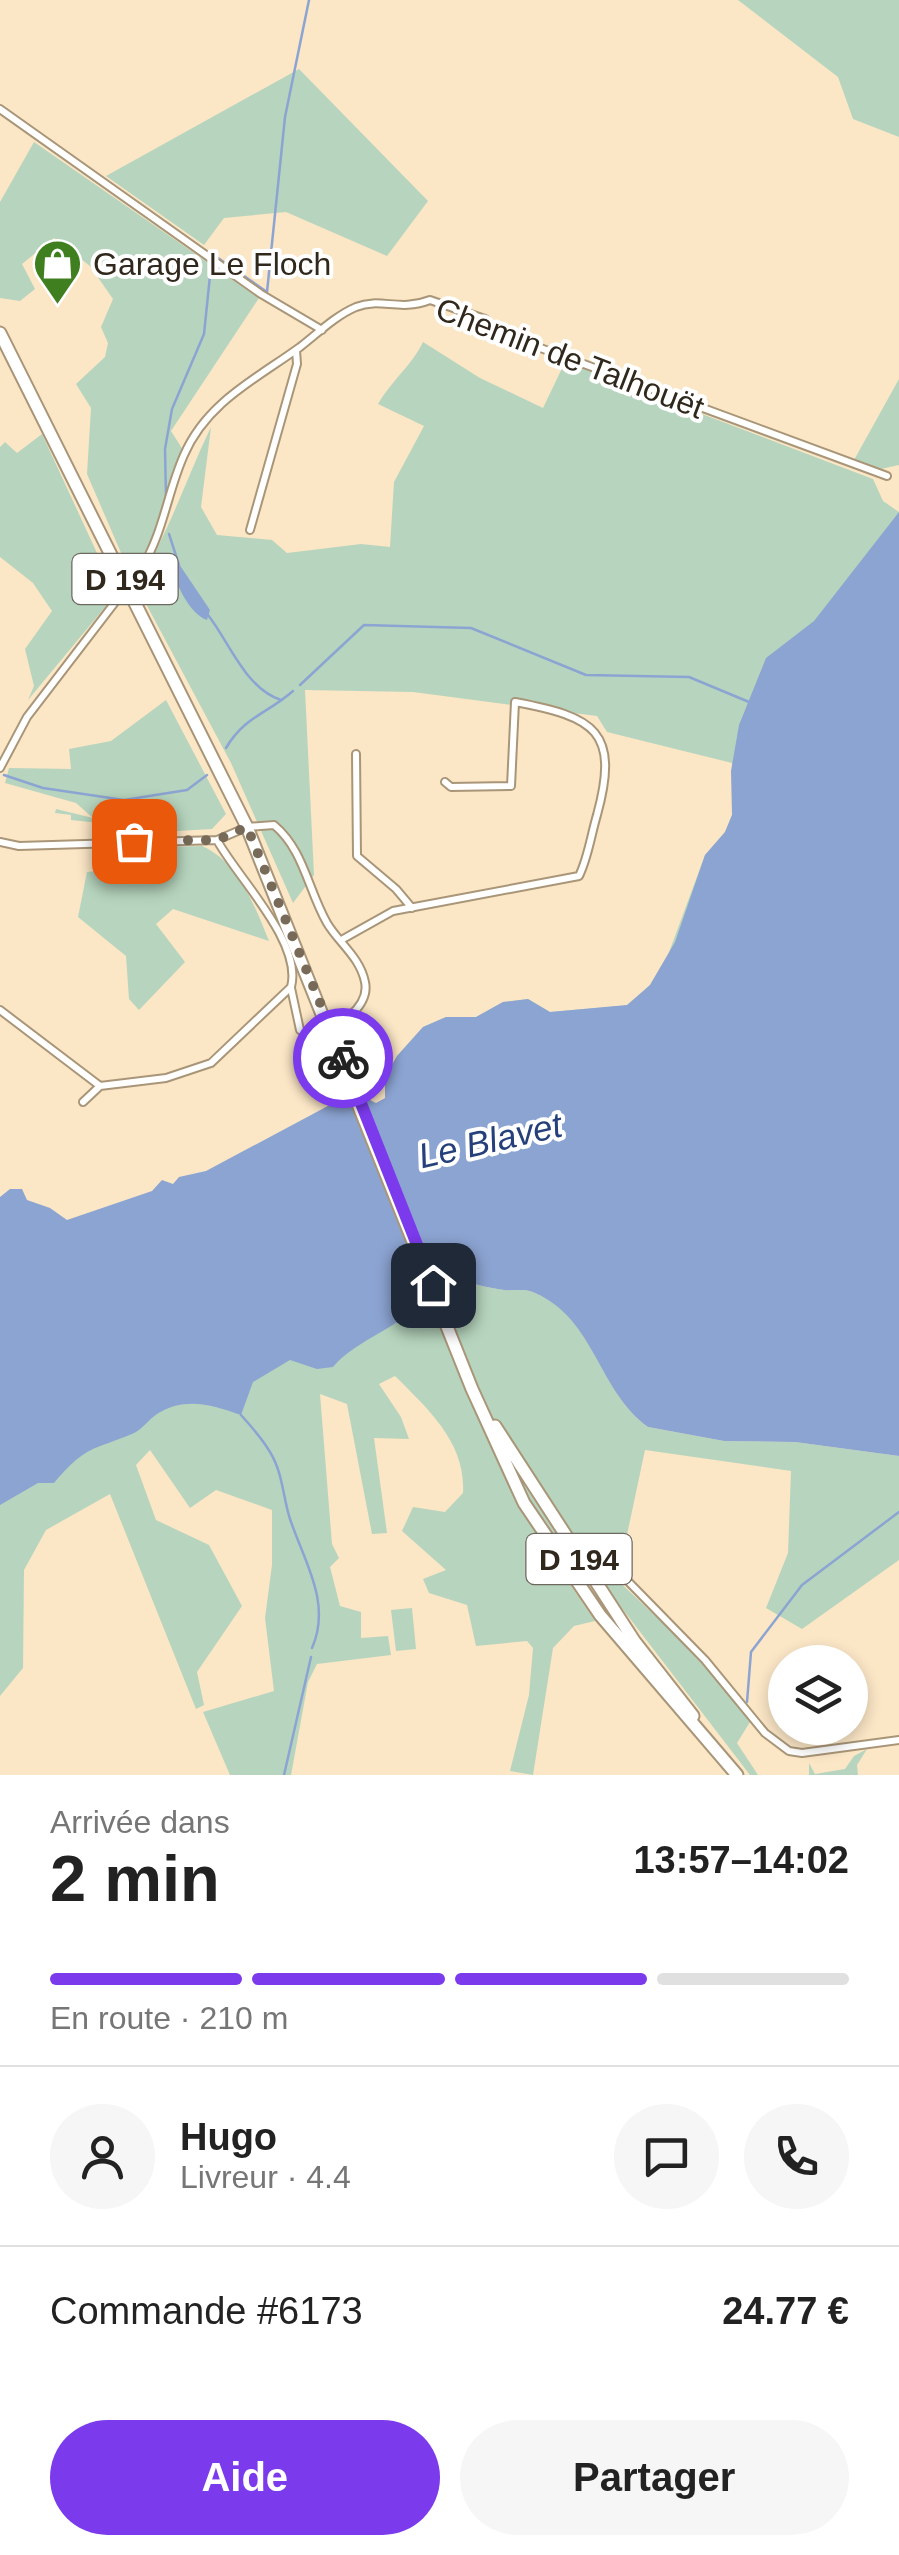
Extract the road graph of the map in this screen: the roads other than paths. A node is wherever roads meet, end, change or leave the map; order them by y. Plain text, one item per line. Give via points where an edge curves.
1 (0, 109) edge
2 (322, 330) junction
3 (0, 333) edge
4 (296, 350) junction
5 (888, 476) dead end
6 (250, 530) dead end
7 (141, 569) tunnel mouth
8 (116, 601) tunnel mouth
9 (356, 754) dead end
10 (0, 768) edge
11 (445, 782) dead end
12 (247, 827) junction
13 (217, 840) junction
14 (0, 842) edge
15 (412, 908) junction
16 (342, 938) junction
17 (291, 987) junction
18 (0, 1010) edge
19 (350, 1016) dead end
20 (324, 1028) junction
21 (100, 1086) junction
22 (83, 1102) dead end
23 (588, 1564) dead end
24 (618, 1571) junction
25 (597, 1577) dead end
26 (899, 1740) edge
27 (740, 1775) edge

1 - 2 street via 260,294
2 - 4 street, Chemin de Talhouët
2 - 5 street, Chemin de Talhouët via 360,305 409,308 430,300 484,319 500,334
3 - 12 main road, D 194
4 - 6 street
4 - 7 street, Chemin de Talhouët via 231,394 198,430 180,463 162,531
8 - 10 street via 28,717
9 - 15 street via 357,856
11 - 15 street via 510,786 515,702 575,716 607,753 582,871 572,879
12 - 13 street
12 - 16 street via 274,825 292,842 325,920
12 - 20 main road, D 194
13 - 14 street
13 - 17 street via 271,918
15 - 16 street via 380,916
16 - 19 street via 366,987
17 - 20 street via 300,1030
17 - 21 street via 211,1063 166,1078
18 - 21 street
20 - 27 main road, D 194 via 512,1478 600,1615
21 - 22 street
23 - 24 street
24 - 25 street
24 - 26 street via 789,1750

